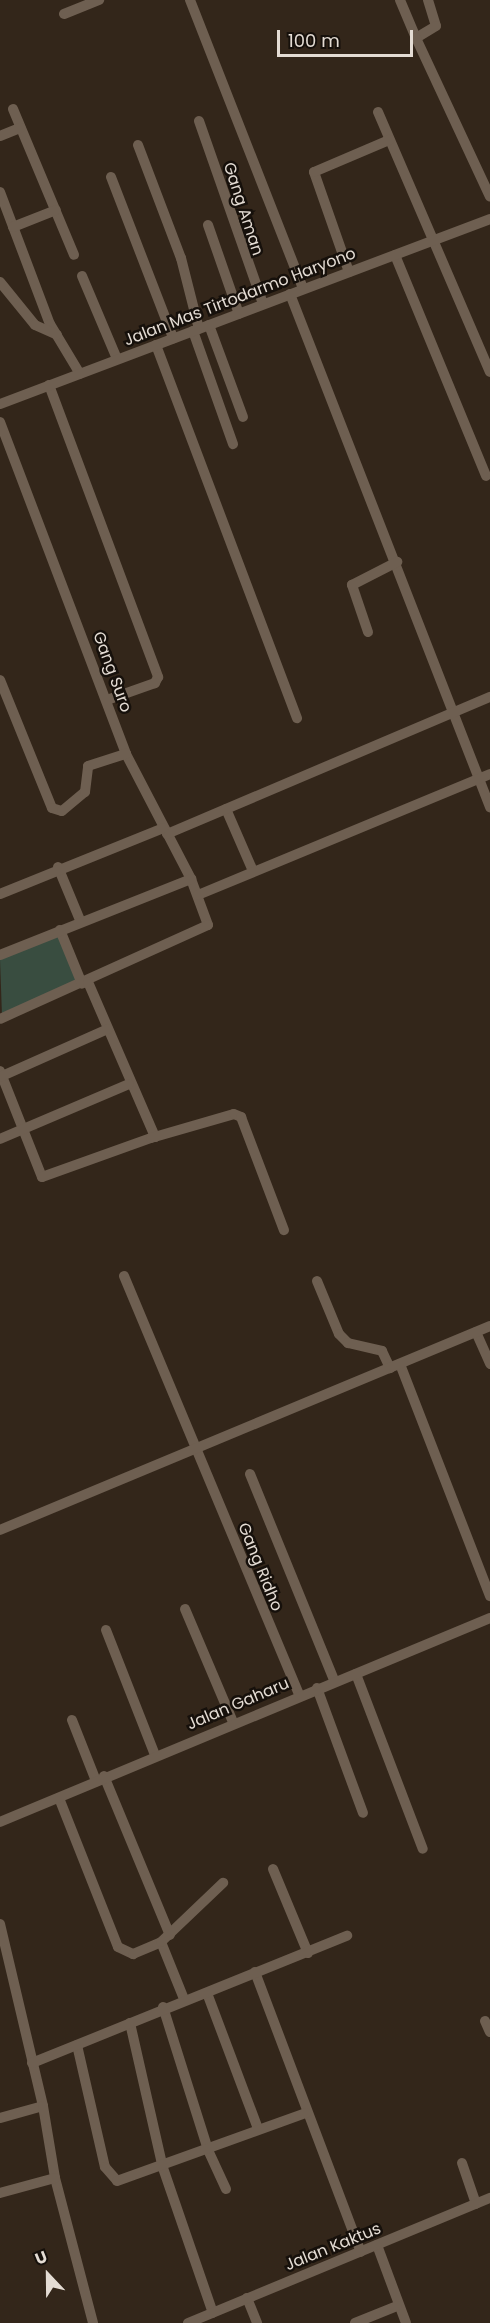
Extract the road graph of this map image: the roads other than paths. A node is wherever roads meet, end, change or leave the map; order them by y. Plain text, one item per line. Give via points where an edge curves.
1 (99, 0) edge
2 (190, 0) edge
3 (400, 0) edge
4 (428, 0) edge
5 (64, 14) dead end
6 (416, 38) junction
7 (13, 109) dead end
8 (378, 111) dead end
9 (199, 121) dead end
10 (20, 128) junction
11 (0, 136) edge
12 (389, 140) junction
13 (138, 146) dead end
14 (111, 177) dead end
15 (0, 192) edge
16 (490, 197) edge
17 (56, 210) junction
18 (490, 219) edge
19 (208, 225) dead end
20 (13, 227) junction
21 (434, 240) junction
22 (74, 255) dead end
23 (395, 255) junction
24 (349, 272) junction
25 (82, 276) dead end
26 (0, 282) edge
27 (303, 290) junction
28 (290, 294) junction
29 (263, 304) junction
30 (239, 314) junction
31 (200, 328) junction
32 (57, 335) junction
33 (173, 338) junction
34 (156, 345) junction
35 (117, 359) junction
36 (490, 372) edge
37 (80, 374) junction
38 (49, 385) junction
39 (0, 389) edge
40 (2, 403) edge
41 (243, 417) dead end
42 (0, 422) edge
43 (233, 444) dead end
44 (486, 476) dead end
45 (397, 562) junction
46 (368, 632) dead end
47 (0, 680) edge
48 (490, 697) edge
49 (107, 700) junction
50 (457, 711) junction
51 (297, 718) dead end
52 (126, 754) junction
53 (490, 774) edge
54 (478, 778) junction
55 (490, 807) edge
56 (226, 809) junction
57 (165, 831) junction
58 (58, 867) junction
59 (253, 871) junction
60 (191, 879) junction
61 (0, 894) edge
62 (198, 894) junction
63 (80, 920) junction
64 (60, 930) junction
65 (0, 956) edge
66 (85, 983) junction
67 (0, 1019) edge
68 (108, 1029) junction
69 (1, 1075) edge
70 (129, 1084) junction
71 (23, 1129) junction
72 (155, 1137) junction
73 (0, 1139) edge
74 (284, 1230) dead end
75 (124, 1276) dead end
76 (317, 1281) dead end
77 (490, 1326) edge
78 (476, 1332) junction
79 (490, 1364) edge
80 (395, 1366) junction
81 (195, 1449) junction
82 (250, 1474) dead end
83 (0, 1530) edge
84 (490, 1596) edge
85 (185, 1609) dead end
86 (490, 1618) edge
87 (105, 1630) dead end
88 (356, 1674) junction
89 (334, 1680) junction
90 (317, 1688) junction
91 (299, 1694) junction
92 (72, 1720) dead end
93 (232, 1722) junction
94 (155, 1755) junction
95 (100, 1779) junction
96 (59, 1798) junction
97 (363, 1813) dead end
98 (0, 1822) edge
99 (423, 1849) dead end
100 (273, 1869) dead end
101 (223, 1883) dead end
102 (0, 1924) edge
103 (347, 1936) dead end
104 (165, 1938) junction
105 (308, 1953) junction
106 (255, 1972) junction
107 (207, 1993) junction
108 (184, 1999) junction
109 (163, 2007) junction
110 (484, 2020) dead end
111 (130, 2023) junction
112 (490, 2032) edge
113 (77, 2045) junction
114 (32, 2063) junction
115 (44, 2106) junction
116 (306, 2113) junction
117 (0, 2118) edge
118 (258, 2129) junction
119 (208, 2150) junction
120 (462, 2163) dead end
121 (163, 2168) junction
122 (55, 2178) junction
123 (226, 2189) dead end
124 (0, 2193) edge
125 (490, 2198) edge
126 (476, 2204) junction
127 (377, 2245) junction
128 (361, 2252) junction
129 (248, 2298) junction
130 (397, 2306) junction
131 (213, 2313) junction
132 (93, 2323) edge
133 (188, 2323) edge
134 (257, 2323) edge
135 (355, 2323) edge
136 (406, 2323) edge

1 - 5 street
2 - 27 street
3 - 6 street
4 - 6 street via 436,26
6 - 16 street
7 - 10 street
8 - 12 street
9 - 29 street, Gang Aman
10 - 11 street
10 - 17 street
12 - 21 street
12 - 24 street via 314,172
13 - 31 street via 181,258
14 - 33 street
15 - 20 street
17 - 20 street
17 - 22 street
18 - 21 street, Jalan Mas Tirtodarmo Haryono
19 - 30 street
20 - 32 street
21 - 23 street, Jalan Mas Tirtodarmo Haryono
21 - 36 street
23 - 24 street, Jalan Mas Tirtodarmo Haryono
23 - 44 street
24 - 27 street, Jalan Mas Tirtodarmo Haryono
25 - 35 street
26 - 32 street via 35,325
27 - 28 street, Jalan Mas Tirtodarmo Haryono
28 - 29 street, Jalan Mas Tirtodarmo Haryono
28 - 45 street
29 - 30 street, Jalan Mas Tirtodarmo Haryono
30 - 31 street, Jalan Mas Tirtodarmo Haryono
31 - 33 street, Jalan Mas Tirtodarmo Haryono
31 - 41 street
31 - 43 street
32 - 37 street
33 - 34 street, Jalan Mas Tirtodarmo Haryono
34 - 35 street, Jalan Mas Tirtodarmo Haryono
34 - 51 street
35 - 37 street, Jalan Mas Tirtodarmo Haryono
37 - 38 street, Jalan Mas Tirtodarmo Haryono
38 - 40 street, Jalan Mas Tirtodarmo Haryono
38 - 49 street via 158,677 155,683
39 - 40 street
42 - 49 street, Gang Suro
45 - 46 street via 352,585
45 - 50 street
47 - 52 street via 52,808 62,811 85,792 88,765
48 - 50 street
49 - 52 street, Gang Suro
50 - 54 street
50 - 56 street
52 - 57 street, Gang Suro
53 - 54 street
54 - 55 street
54 - 59 street
56 - 57 street
56 - 59 street
57 - 58 street
57 - 60 street, Gang Suro
58 - 61 street
58 - 63 street
59 - 62 street
60 - 62 street, Gang Suro
60 - 63 street
62 - 66 street, Gang Suro via 208,926
63 - 64 street
64 - 65 street
64 - 66 street
66 - 67 street
66 - 68 street
68 - 69 street
68 - 70 street
69 - 71 street
70 - 71 street
70 - 72 street
71 - 72 street via 42,1177
71 - 73 street
72 - 74 street via 234,1114 241,1117
75 - 81 street, Gang Ridho
76 - 80 street via 339,1335 348,1343 382,1352
77 - 78 street
78 - 79 street
78 - 80 street
80 - 81 street
80 - 84 street
81 - 83 street
81 - 91 street, Gang Ridho
82 - 89 street
85 - 93 street
86 - 88 street, Jalan Gaharu
87 - 94 street
88 - 89 street, Jalan Gaharu
88 - 99 street
89 - 90 street, Jalan Gaharu
90 - 91 street, Jalan Gaharu
90 - 97 street
91 - 93 street, Jalan Gaharu
92 - 95 street
93 - 94 street, Jalan Gaharu
94 - 95 street, Jalan Gaharu
95 - 96 street, Jalan Gaharu
95 - 104 street
96 - 98 street, Jalan Gaharu
96 - 104 street via 118,1947 133,1954
100 - 105 street
101 - 104 street via 186,1913
102 - 114 street
103 - 105 street
104 - 108 street
105 - 106 street
106 - 107 street
106 - 116 street
107 - 108 street
107 - 118 street
108 - 109 street
109 - 111 street
109 - 119 street
110 - 112 street
111 - 113 street
111 - 121 street
113 - 114 street
113 - 121 street via 110,2175 120,2180
114 - 115 street
115 - 117 street
115 - 122 street
116 - 118 street
116 - 128 street
118 - 119 street
119 - 121 street
119 - 123 street
120 - 126 street
121 - 131 street
122 - 124 street
122 - 132 street
125 - 126 street, Jalan Kaktus
126 - 127 street, Jalan Kaktus
127 - 128 street, Jalan Kaktus
127 - 130 street
128 - 129 street, Jalan Kaktus
129 - 131 street, Jalan Kaktus
129 - 134 street
130 - 135 street
130 - 136 street
131 - 133 street, Jalan Kaktus

